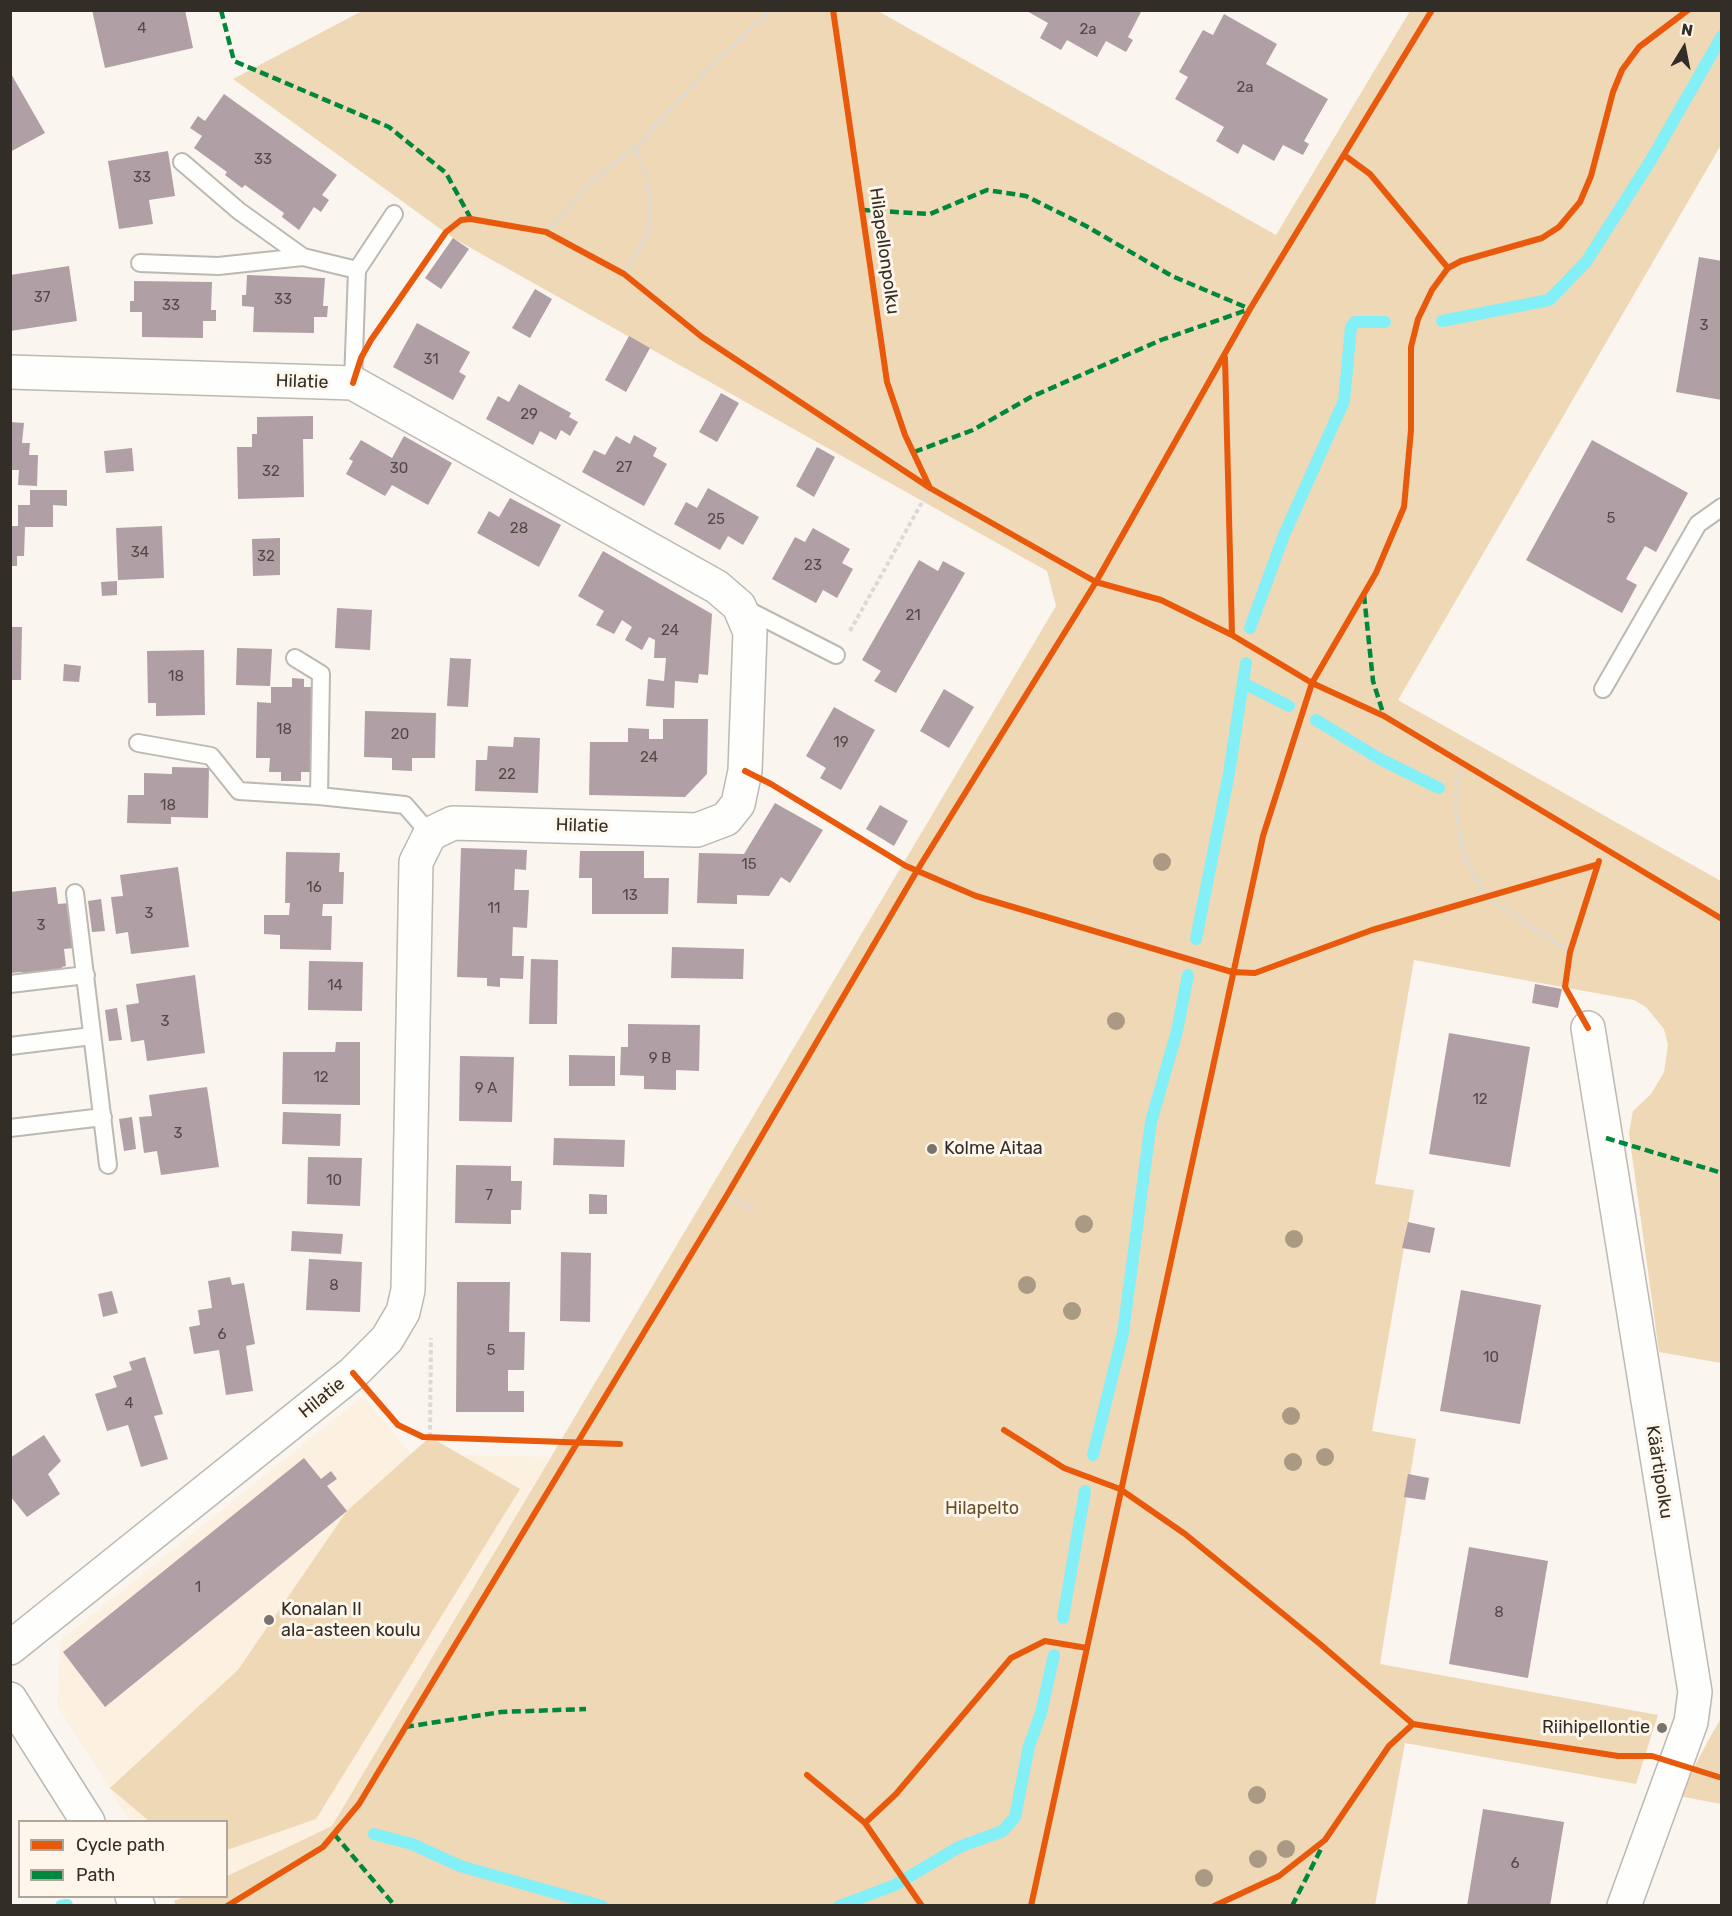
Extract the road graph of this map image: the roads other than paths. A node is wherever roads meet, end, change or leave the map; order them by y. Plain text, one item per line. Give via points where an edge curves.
1 (182, 162) dead end
2 (394, 214) dead end
3 (303, 257) junction
4 (140, 263) dead end
5 (357, 270) junction
6 (10, 372) edge
7 (353, 383) junction
8 (1722, 507) edge
9 (739, 606) junction
10 (836, 655) road end
11 (295, 658) dead end
12 (1602, 689) dead end
13 (138, 743) dead end
14 (319, 796) junction
15 (430, 834) junction
16 (75, 892) dead end
17 (86, 975) junction
18 (10, 984) edge
19 (1588, 1028) dead end
20 (92, 1036) junction
21 (10, 1046) edge
22 (103, 1117) junction
23 (10, 1128) edge
24 (108, 1165) dead end
25 (10, 1648) edge
26 (1708, 1690) edge
27 (10, 1699) edge
28 (87, 1820) edge
29 (1624, 1905) edge

1 - 3 lane via 239,211
2 - 5 lane
3 - 4 lane via 218,266
3 - 5 lane
5 - 7 lane
6 - 7 street, Hilatie
7 - 9 street, Hilatie via 717,587
8 - 12 lane via 1698,524
9 - 10 lane
9 - 15 street, Hilatie via 750,632 745,771 738,804 726,819 697,830 453,823
11 - 14 lane via 321,674
13 - 14 lane via 211,756 239,792
14 - 15 lane via 405,805
15 - 25 street, Hilatie via 416,862 408,1290 403,1312 387,1339 353,1373
16 - 17 lane
17 - 18 lane
17 - 20 lane
19 - 26 street, Käärtipolku
20 - 21 lane
20 - 22 lane
22 - 23 lane
22 - 24 lane
26 - 29 street, Käärtipolku via 1692,1722
27 - 28 street

